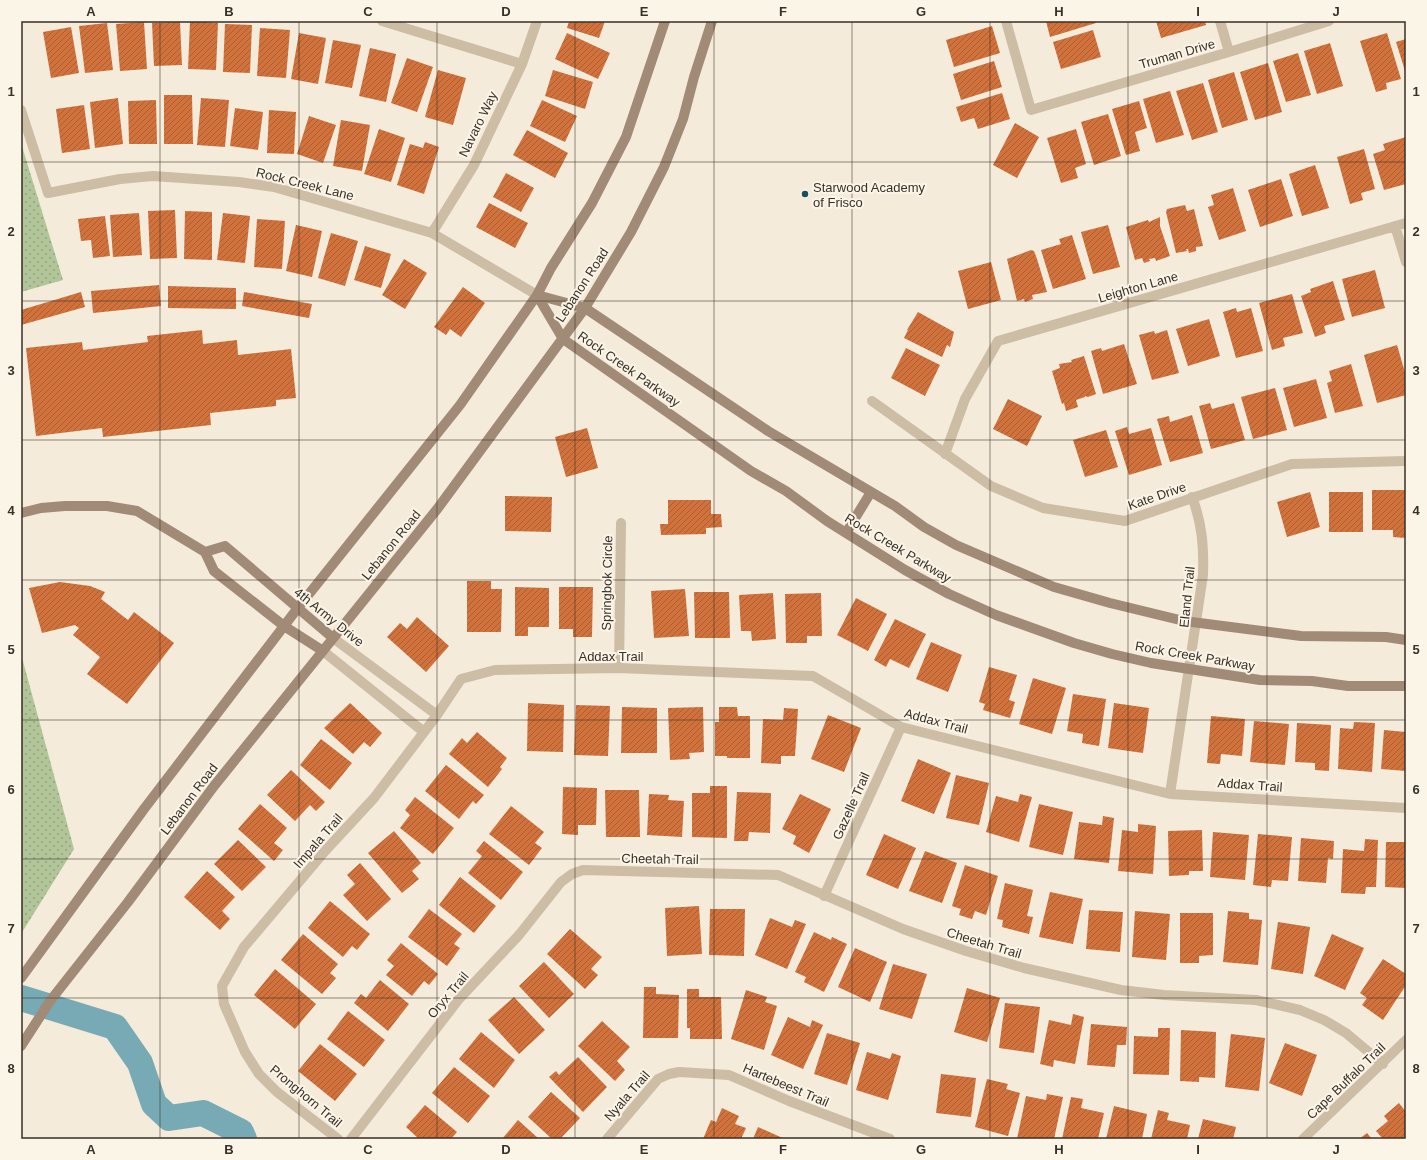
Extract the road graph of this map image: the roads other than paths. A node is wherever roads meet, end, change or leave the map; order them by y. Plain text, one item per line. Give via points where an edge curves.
1 (382, 21) edge
2 (537, 21) edge
3 (665, 21) edge
4 (712, 21) edge
5 (1006, 21) edge
6 (1220, 21) edge
7 (1329, 21) edge
8 (1229, 52) junction
9 (522, 64) junction
10 (21, 110) edge
11 (1406, 223) edge
12 (1395, 226) junction
13 (432, 233) junction
14 (1406, 262) edge
15 (537, 294) junction
16 (585, 308) junction
17 (563, 339) junction
18 (872, 401) dead end
19 (945, 454) junction
20 (1406, 461) edge
21 (871, 492) junction
22 (1192, 497) junction
23 (21, 513) edge
24 (620, 523) dead end
25 (846, 533) junction
26 (205, 552) junction
27 (297, 609) junction
28 (1197, 622) junction
29 (284, 626) junction
30 (333, 638) junction
31 (1406, 640) edge
32 (323, 651) junction
33 (619, 668) junction
34 (1190, 669) junction
35 (1406, 686) edge
36 (437, 715) junction
37 (901, 727) junction
38 (424, 732) junction
39 (1170, 794) junction
40 (1406, 808) edge
41 (572, 874) joint
42 (824, 896) junction
43 (21, 978) edge
44 (222, 986) joint
45 (1406, 1040) edge
46 (21, 1046) edge
47 (1383, 1064) junction
48 (669, 1074) joint
49 (338, 1139) edge
50 (351, 1139) edge
51 (607, 1139) edge
52 (890, 1139) edge
53 (1303, 1139) edge

1 - 9 street
2 - 9 street, Navaro Way
3 - 15 street via 626,137 592,203
4 - 16 street, Lebanon Road via 684,119 664,167 630,232
5 - 8 street, Truman Drive via 1031,110
6 - 8 street
7 - 8 street, Truman Drive
9 - 13 street, Navaro Way via 474,165
10 - 13 street, Rock Creek Lane via 48,193 120,179 153,176 239,182 274,187
11 - 12 street, Leighton Lane
12 - 14 street
12 - 19 street, Leighton Lane via 998,341 965,399
13 - 15 street, Rock Creek Lane
15 - 16 street, Rock Creek Parkway
15 - 17 street, Rock Creek Parkway
15 - 27 street via 460,405
16 - 17 street, Lebanon Road
16 - 21 street, Rock Creek Parkway via 768,431
17 - 25 street, Rock Creek Parkway via 751,471 786,491
17 - 30 street, Lebanon Road via 438,508
18 - 19 street, Kate Drive
19 - 22 street, Kate Drive via 991,486 1043,508 1125,521
20 - 22 street, Kate Drive via 1292,464
21 - 25 street
21 - 28 street, Rock Creek Parkway via 956,545 1054,587 1144,612
22 - 28 street, Eland Trail via 1200,519 1204,547
23 - 26 street via 65,506 107,506 137,511
24 - 33 street, Springbok Circle
25 - 34 street, Rock Creek Parkway via 905,570 949,594 996,615 1112,654
26 - 27 street, 4th Army Drive via 225,546
26 - 29 street via 214,571
27 - 29 street
27 - 30 street, 4th Army Drive
28 - 31 street, Rock Creek Parkway via 1301,636 1386,637
28 - 34 street, Eland Trail
29 - 32 street
29 - 43 street via 144,809
30 - 32 street, Lebanon Road
30 - 36 street, 4th Army Drive
32 - 38 street
32 - 46 street, Lebanon Road via 214,786 50,1001
33 - 36 street, Addax Trail via 495,670 461,680
33 - 37 street, Addax Trail via 813,676
34 - 35 street, Rock Creek Parkway via 1260,680 1312,681 1348,686
34 - 39 street, Eland Trail
36 - 38 street, Impala Trail
37 - 39 street, Addax Trail
37 - 42 street, Gazelle Trail
38 - 44 street, Impala Trail via 374,798 324,851 244,947
39 - 40 street, Addax Trail
41 - 42 street, Cheetah Trail via 589,870 774,874
41 - 50 street, Oryx Trail via 557,887 519,935 459,999
42 - 47 street, Cheetah Trail via 935,941 1056,976 1133,992 1256,1000 1294,1008 1324,1020 1346,1033
44 - 49 street, Pronghorn Trail via 222,998 227,1011 245,1052 259,1074 277,1092
45 - 47 street, Cape Buffalo Trail
47 - 53 street, Cape Buffalo Trail
48 - 51 street, Nyala Trail via 654,1083
48 - 52 street, Hartebeest Trail via 729,1075 810,1110

